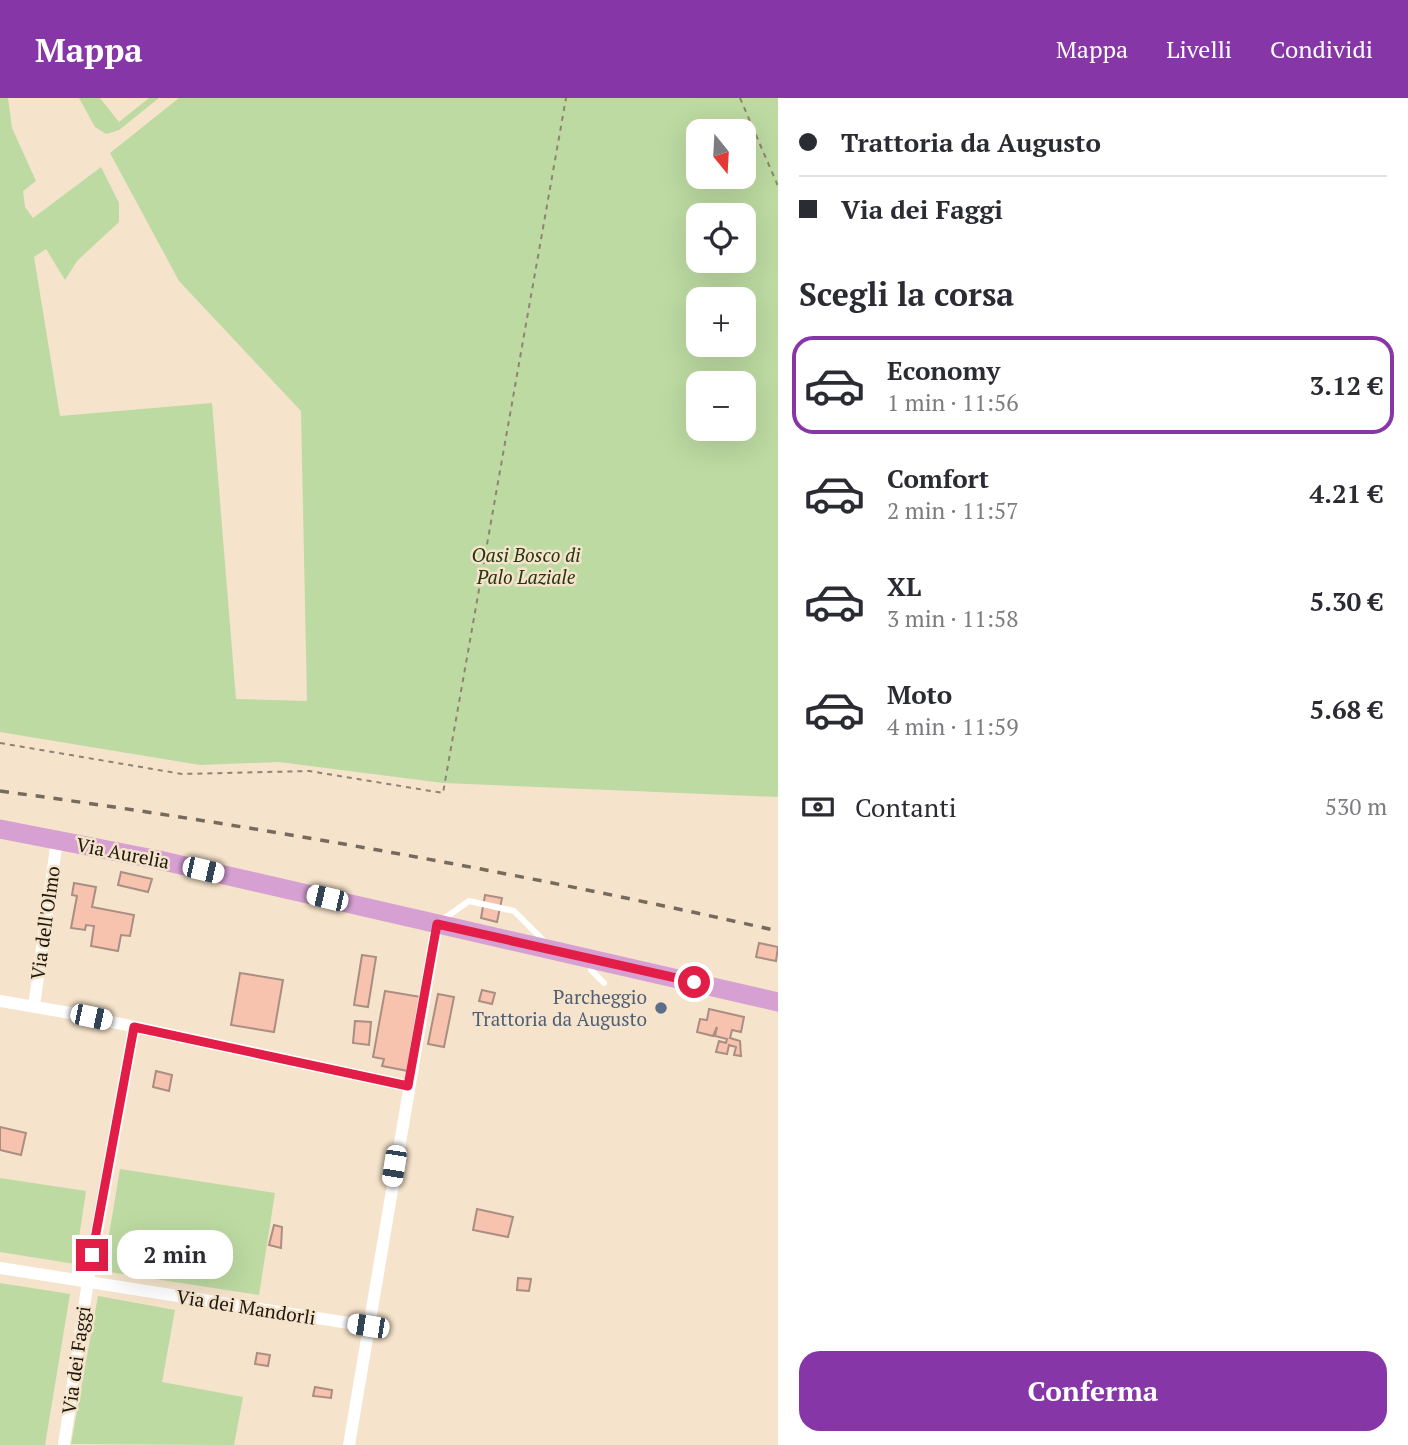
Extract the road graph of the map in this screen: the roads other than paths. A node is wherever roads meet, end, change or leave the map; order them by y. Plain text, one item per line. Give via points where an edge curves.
1 (0, 829) edge
2 (57, 840) junction
3 (437, 924) junction
4 (553, 950) junction
5 (592, 959) junction
6 (604, 983) dead end
7 (778, 999) edge
8 (0, 1001) edge
9 (34, 1006) junction
10 (134, 1027) junction
11 (408, 1086) junction
12 (0, 1268) edge
13 (88, 1281) junction
14 (368, 1326) junction
15 (64, 1445) edge
16 (349, 1445) edge

1 - 2 main road, Via Aurelia
2 - 3 main road, Via Aurelia
2 - 9 street, Via dell'Olmo
3 - 4 main road, Via Aurelia
3 - 4 lane via 469,901 492,906 514,911
3 - 11 street
4 - 5 main road, Via Aurelia
5 - 6 lane via 591,970
5 - 7 main road, Via Aurelia
8 - 9 street
9 - 10 street
10 - 11 street
10 - 13 street, Via dei Faggi
11 - 14 street
12 - 13 street, Via dei Mandorli
13 - 14 street, Via dei Mandorli
13 - 15 street, Via dei Faggi
14 - 16 street

